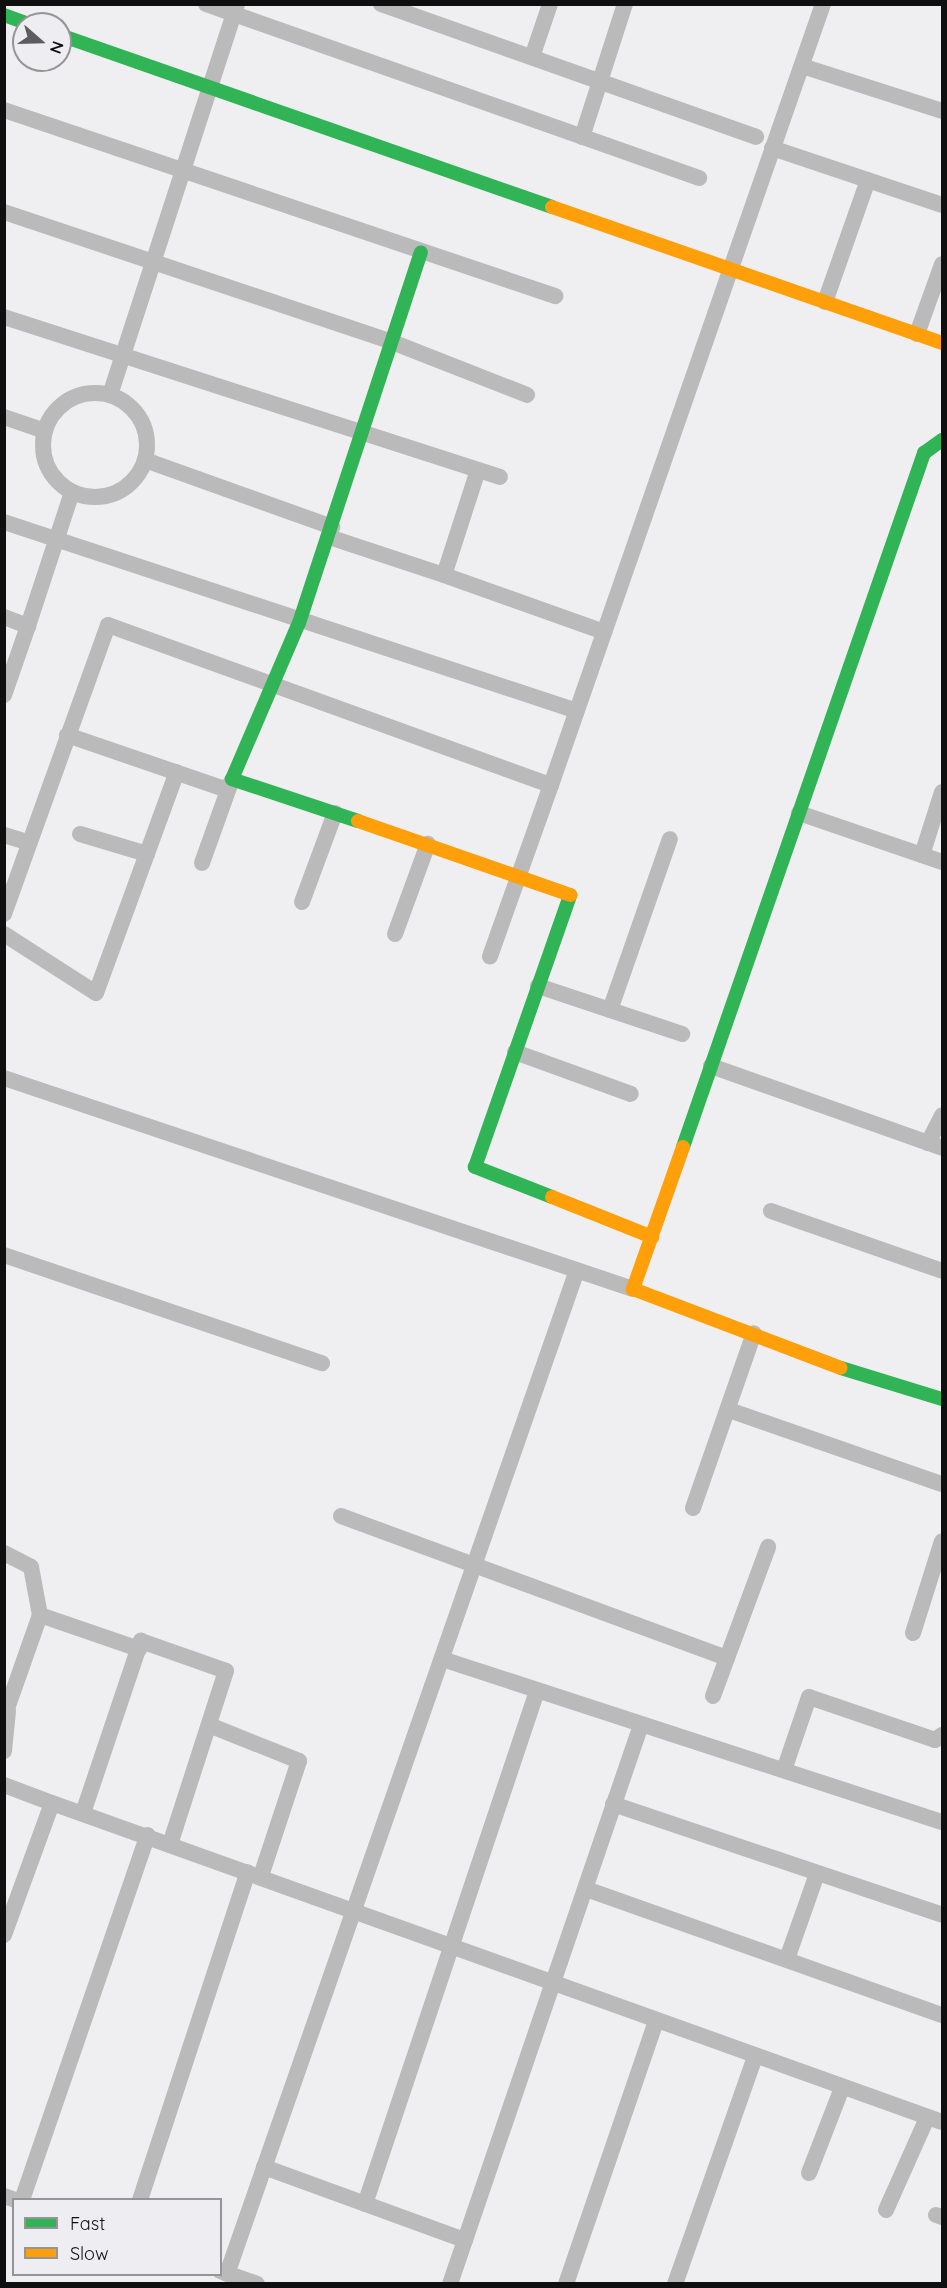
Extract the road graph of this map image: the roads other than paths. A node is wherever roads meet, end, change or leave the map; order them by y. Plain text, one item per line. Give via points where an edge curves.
1 (206, 4) edge
2 (381, 4) edge
3 (550, 4) edge
4 (625, 4) edge
5 (823, 4) edge
6 (235, 9) edge
7 (72, 39) edge
8 (532, 57) junction
9 (802, 66) junction
10 (600, 81) junction
11 (209, 88) junction
12 (4, 110) edge
13 (942, 111) edge
14 (582, 137) junction
15 (756, 137) dead end
16 (772, 148) junction
17 (180, 173) junction
18 (699, 178) dead end
19 (868, 180) junction
20 (942, 206) edge
21 (4, 212) edge
22 (421, 254) junction
23 (152, 264) junction
24 (942, 264) edge
25 (728, 268) junction
26 (555, 296) dead end
27 (825, 302) junction
28 (4, 317) edge
29 (917, 334) junction
30 (392, 342) junction
31 (942, 343) edge
32 (120, 358) junction
33 (110, 395) junction
34 (527, 395) dead end
35 (4, 417) edge
36 (45, 431) junction
37 (364, 435) junction
38 (942, 440) edge
39 (145, 460) junction
40 (478, 470) junction
41 (500, 477) dead end
42 (72, 492) junction
43 (4, 522) edge
44 (330, 532) junction
45 (57, 539) junction
46 (444, 575) junction
47 (4, 617) edge
48 (299, 623) junction
49 (28, 626) junction
50 (604, 632) junction
51 (269, 683) junction
52 (4, 695) edge
53 (577, 711) junction
54 (67, 735) junction
55 (177, 772) junction
56 (230, 784) junction
57 (551, 785) junction
58 (942, 792) edge
59 (334, 813) junction
60 (799, 813) junction
61 (4, 834) edge
62 (80, 834) dead end
63 (670, 839) dead end
64 (27, 842) junction
65 (428, 844) junction
66 (147, 854) junction
67 (922, 855) junction
68 (942, 862) edge
69 (202, 863) dead end
70 (520, 875) junction
71 (302, 902) dead end
72 (4, 914) edge
73 (4, 934) edge
74 (395, 934) dead end
75 (490, 956) dead end
76 (538, 986) junction
77 (610, 1010) junction
78 (682, 1034) dead end
79 (515, 1052) junction
80 (711, 1066) junction
81 (4, 1078) edge
82 (631, 1094) dead end
83 (942, 1115) edge
84 (935, 1146) edge
85 (771, 1211) dead end
86 (651, 1237) junction
87 (4, 1255) edge
88 (577, 1270) junction
89 (942, 1271) edge
90 (633, 1289) junction
91 (754, 1333) junction
92 (322, 1363) dead end
93 (942, 1399) edge
94 (729, 1410) junction
95 (942, 1484) edge
96 (693, 1508) dead end
97 (341, 1516) dead end
98 (942, 1541) edge
99 (768, 1547) dead end
100 (4, 1553) edge
101 (476, 1564) junction
102 (40, 1615) junction
103 (913, 1633) dead end
104 (139, 1649) junction
105 (727, 1658) junction
106 (442, 1659) junction
107 (537, 1691) junction
108 (713, 1696) dead end
109 (6, 1714) edge
110 (209, 1725) junction
111 (641, 1725) junction
112 (942, 1735) edge
113 (4, 1751) edge
114 (784, 1770) junction
115 (4, 1785) edge
116 (52, 1803) junction
117 (613, 1804) junction
118 (83, 1813) junction
119 (942, 1822) edge
120 (148, 1836) junction
121 (170, 1844) junction
122 (254, 1874) junction
123 (817, 1874) junction
124 (586, 1889) junction
125 (352, 1906) junction
126 (942, 1915) edge
127 (4, 1935) edge
128 (452, 1945) junction
129 (787, 1959) junction
130 (553, 1984) junction
131 (942, 2015) edge
132 (656, 2021) junction
133 (755, 2057) junction
134 (842, 2088) junction
135 (935, 2120) edge
136 (264, 2167) junction
137 (809, 2173) dead end
138 (22, 2198) edge
139 (140, 2198) edge
140 (365, 2204) junction
141 (886, 2210) dead end
142 (465, 2240) junction
143 (224, 2272) edge
144 (257, 2283) edge
145 (450, 2283) edge
146 (566, 2283) edge
147 (675, 2283) edge

1 - 6 street
2 - 8 street
3 - 8 street
4 - 10 street
5 - 9 street
6 - 11 street
6 - 14 street
7 - 11 street
8 - 10 street
9 - 13 street
9 - 16 street
10 - 14 street
10 - 15 street
11 - 17 street
11 - 25 street
12 - 17 street
14 - 18 street
16 - 19 street
16 - 25 street
17 - 22 street
17 - 23 street
19 - 20 street
19 - 27 street
21 - 23 street
22 - 26 street
22 - 30 street
23 - 30 street
23 - 32 street
24 - 29 street
25 - 27 street
25 - 50 street
27 - 29 street
28 - 32 street
29 - 31 street
30 - 34 street
30 - 37 street
32 - 33 street
32 - 37 street
33 - 36 street via 77,396 52,416
33 - 39 street via 136,413 147,443
35 - 36 street
36 - 42 street via 48,466
37 - 40 street
37 - 44 street
38 - 60 street via 924,453
39 - 42 street via 124,489 108,496
39 - 44 street
40 - 41 street
40 - 46 street
42 - 45 street
43 - 45 street
44 - 46 street
44 - 48 street
45 - 48 street
45 - 49 street
46 - 50 street
47 - 49 street
48 - 51 street
48 - 53 street
49 - 52 street
50 - 53 street
51 - 54 street via 108,625
51 - 56 street
51 - 57 street
53 - 57 street
54 - 55 street
54 - 64 street
55 - 56 street
55 - 66 street
56 - 59 street
56 - 69 street
57 - 70 street
58 - 67 street
59 - 65 street
59 - 71 street
60 - 67 street
60 - 80 street
61 - 64 street
62 - 66 street
63 - 77 street
64 - 72 street
65 - 70 street
65 - 74 street
66 - 73 street via 96,993
67 - 68 street
70 - 75 street
70 - 76 street via 571,892
76 - 77 street
76 - 79 street
77 - 78 street
79 - 82 street
79 - 86 street via 475,1167
80 - 84 street
80 - 86 street
81 - 88 street
83 - 84 street
85 - 89 street
86 - 90 street
87 - 92 street
88 - 90 street
88 - 101 street
90 - 91 street
91 - 93 street via 784,1350
91 - 94 street
94 - 95 street
94 - 96 street
97 - 101 street
98 - 103 street
99 - 105 street
100 - 102 street via 30,1567
101 - 105 street
101 - 106 street
102 - 104 street
102 - 109 street
104 - 110 street via 141,1641 226,1671
104 - 118 street
105 - 108 street
106 - 107 street
106 - 125 street
107 - 111 street
107 - 128 street
109 - 113 street
110 - 121 street
110 - 122 street via 299,1761
111 - 114 street via 694,1737
111 - 117 street
112 - 114 street via 935,1740 809,1697
114 - 119 street
115 - 116 street
116 - 118 street
116 - 127 street
117 - 123 street
117 - 124 street
118 - 120 street
120 - 121 street
120 - 138 street
121 - 122 street
122 - 125 street
122 - 139 street
123 - 126 street
123 - 129 street
124 - 129 street
124 - 130 street
125 - 128 street
125 - 136 street
128 - 130 street
128 - 140 street
129 - 131 street
130 - 132 street
130 - 142 street
132 - 133 street
132 - 146 street
133 - 134 street
133 - 147 street
134 - 135 street
134 - 137 street
135 - 141 street
136 - 140 street
136 - 143 street
140 - 142 street
142 - 145 street
143 - 144 street

